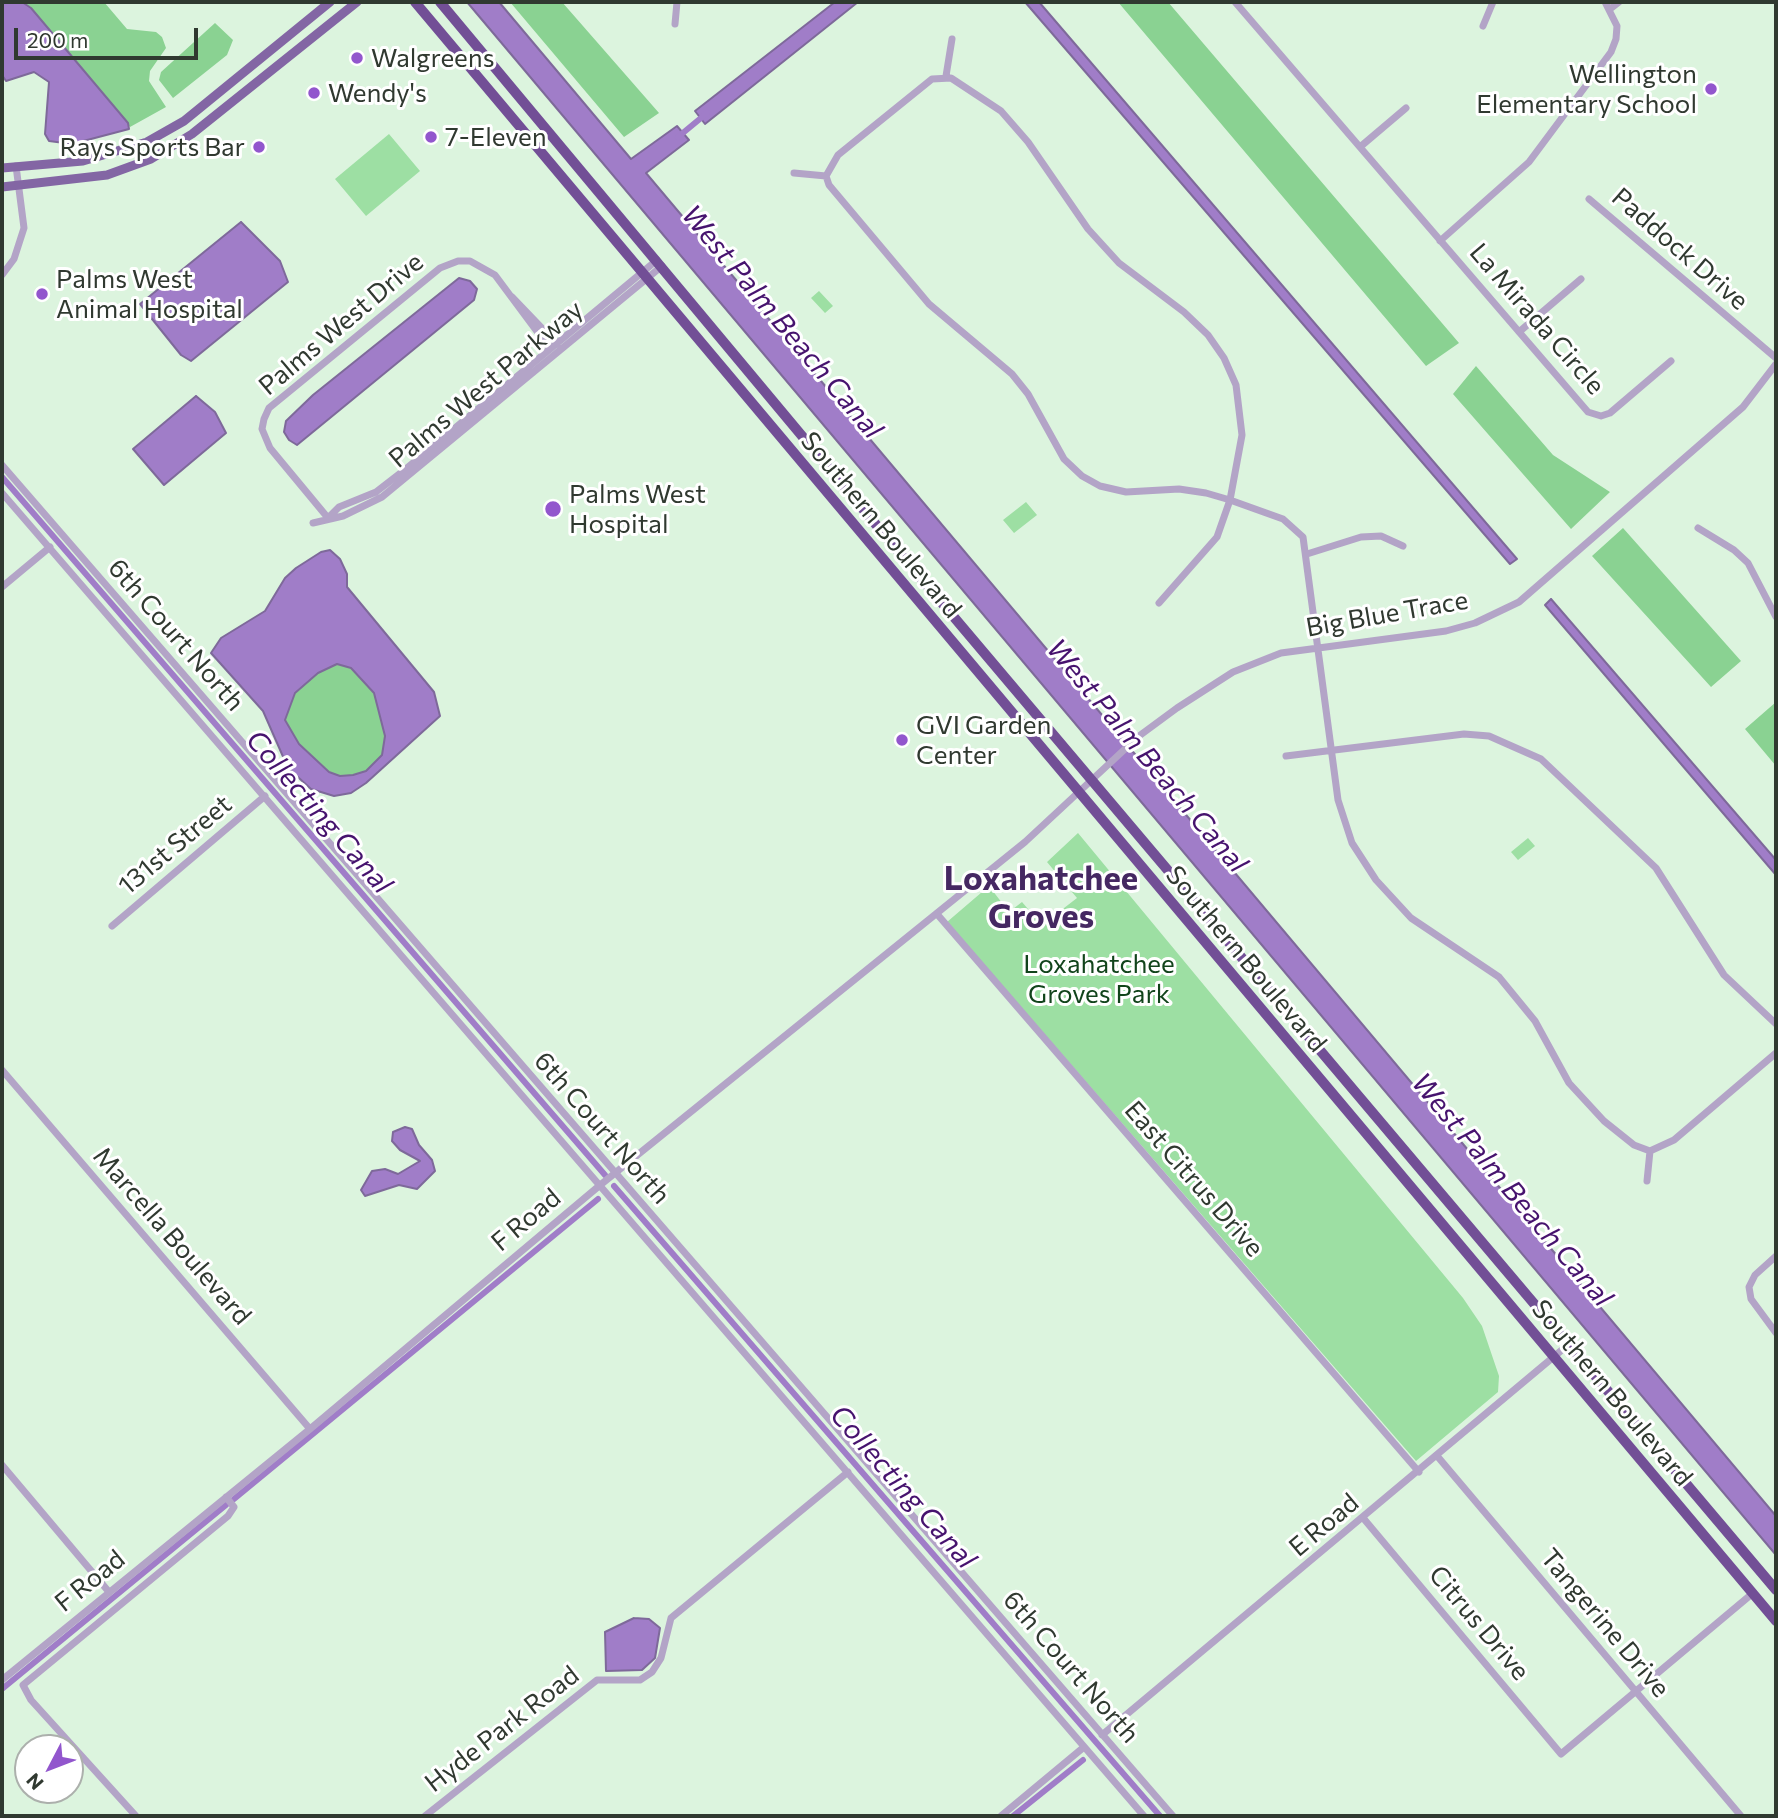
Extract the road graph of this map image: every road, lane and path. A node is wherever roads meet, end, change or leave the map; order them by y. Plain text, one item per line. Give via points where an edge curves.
1 (330, 2) edge
2 (357, 2) edge
3 (415, 2) edge
4 (440, 2) edge
5 (677, 2) edge
6 (1235, 2) edge
7 (1493, 2) edge
8 (1619, 2) edge
9 (1607, 5) edge
10 (675, 24) dead end
11 (1483, 26) dead end
12 (952, 39) dead end
13 (946, 76) junction
14 (1406, 108) dead end
15 (1360, 147) junction
16 (16, 166) junction
17 (2, 168) edge
18 (794, 173) dead end
19 (826, 176) junction
20 (19, 186) junction
21 (2, 187) edge
22 (1589, 199) dead end
23 (1440, 241) junction
24 (659, 263) junction
25 (2, 275) edge
26 (645, 275) junction
27 (1581, 279) dead end
28 (1519, 332) junction
29 (554, 346) junction
30 (1772, 350) edge
31 (1776, 358) edge
32 (1671, 361) dead end
33 (1776, 364) edge
34 (2, 465) edge
35 (2, 493) edge
36 (1230, 500) junction
37 (328, 518) junction
38 (313, 523) dead end
39 (1698, 528) dead end
40 (1403, 546) dead end
41 (50, 547) junction
42 (1307, 554) junction
43 (2, 587) edge
44 (1159, 603) dead end
45 (1776, 617) edge
46 (1316, 648) junction
47 (1330, 748) junction
48 (1286, 756) dead end
49 (1092, 779) junction
50 (1079, 793) junction
51 (265, 796) junction
52 (937, 914) junction
53 (112, 926) dead end
54 (1776, 1024) edge
55 (1776, 1053) edge
56 (2, 1070) edge
57 (1650, 1151) junction
58 (615, 1175) junction
59 (1647, 1181) dead end
60 (599, 1186) junction
61 (1776, 1256) edge
62 (1776, 1333) edge
63 (1569, 1344) junction
64 (1554, 1357) junction
65 (310, 1429) junction
66 (1438, 1457) junction
67 (2, 1465) edge
68 (848, 1472) junction
69 (1419, 1472) junction
70 (226, 1497) junction
71 (1364, 1519) junction
72 (1776, 1590) edge
73 (109, 1592) junction
74 (1753, 1593) junction
75 (1776, 1621) edge
76 (2, 1680) edge
77 (1636, 1691) junction
78 (1102, 1735) junction
79 (1084, 1747) junction
80 (136, 1816) edge
81 (425, 1816) edge
82 (1002, 1816) edge
83 (1144, 1816) edge
84 (1173, 1816) edge
85 (1741, 1816) edge

1 - 16 main road via 184,121 147,142 103,158
2 - 20 main road via 192,134 151,159 107,175
3 - 26 highway, Southern Boulevard
4 - 24 highway, Southern Boulevard
5 - 10 street
6 - 15 street, La Mirada Circle
7 - 11 street
8 - 9 street
9 - 23 street, La Mirada Circle via 1617,26 1613,48 1516,175
12 - 13 street
13 - 19 street via 927,81 904,99 838,155
13 - 36 street via 1000,111 1028,142 1088,229 1119,263 1184,312 1224,358 1236,385 1242,435
14 - 15 street
15 - 23 street, La Mirada Circle
16 - 17 main road
16 - 20 street
18 - 19 street
19 - 36 street via 833,192 929,304 1012,374 1064,459 1082,475 1100,486 1126,492 1179,489
20 - 21 main road
20 - 25 street via 24,228 14,259
22 - 30 street, Paddock Drive
23 - 28 street, La Mirada Circle
24 - 26 street, Palms West Parkway
24 - 49 highway, Southern Boulevard
26 - 29 street, Palms West Parkway
26 - 37 street, Palms West Parkway via 383,497
26 - 50 highway, Southern Boulevard
27 - 28 street
28 - 32 street, La Mirada Circle via 1585,409 1597,416 1610,413
29 - 37 street, Palms West Parkway via 388,483
29 - 37 street, Palms West Drive via 495,275 470,261 449,263 269,408 264,438
30 - 31 street, Paddock Drive
33 - 46 street, Big Blue Trace via 1744,407 1519,602 1446,631
34 - 58 street, 6th Court North
35 - 41 street
36 - 42 street via 1283,519 1303,537
36 - 44 street via 1217,537
37 - 38 street, Palms West Parkway
39 - 45 street via 1748,563
40 - 42 street via 1381,536 1361,537
41 - 43 street
41 - 51 street
42 - 46 street
46 - 47 street
46 - 49 street, Big Blue Trace via 1281,653 1233,672 1139,736
47 - 48 street
47 - 54 street via 1464,734 1489,736 1541,759 1657,869 1724,975
47 - 57 street via 1338,800 1352,843 1376,880 1411,918 1499,977 1535,1021 1569,1083 1604,1121 1634,1145
49 - 50 street, Big Blue Trace
49 - 63 highway, Southern Boulevard
50 - 52 street, F Road
50 - 64 highway, Southern Boulevard
51 - 53 street, 131st Street
51 - 60 street
52 - 58 street, F Road
52 - 69 street, East Citrus Drive
55 - 57 street via 1674,1140
56 - 65 street, Marcella Boulevard
57 - 59 street
58 - 60 street, F Road
58 - 78 street, 6th Court North
60 - 65 street, F Road
60 - 68 street
61 - 62 street via 1749,1287 1751,1299
63 - 64 street, E Road
63 - 72 highway, Southern Boulevard
64 - 66 street, E Road
64 - 74 highway, Southern Boulevard
65 - 70 street, F Road
66 - 69 street, E Road
66 - 77 street, Tangerine Drive
67 - 73 street
68 - 79 street
68 - 81 street, Hyde Park Road via 671,1618 661,1658 652,1672 640,1680 597,1680
69 - 71 street, E Road
70 - 73 street, F Road
70 - 80 street via 234,1507 228,1516 23,1685 31,1700
71 - 77 street, Citrus Drive via 1561,1754
71 - 78 street, E Road
73 - 76 street, F Road
74 - 75 highway, Southern Boulevard
74 - 77 street
77 - 85 street, Tangerine Drive
78 - 84 street, 6th Court North
79 - 82 street
79 - 83 street

